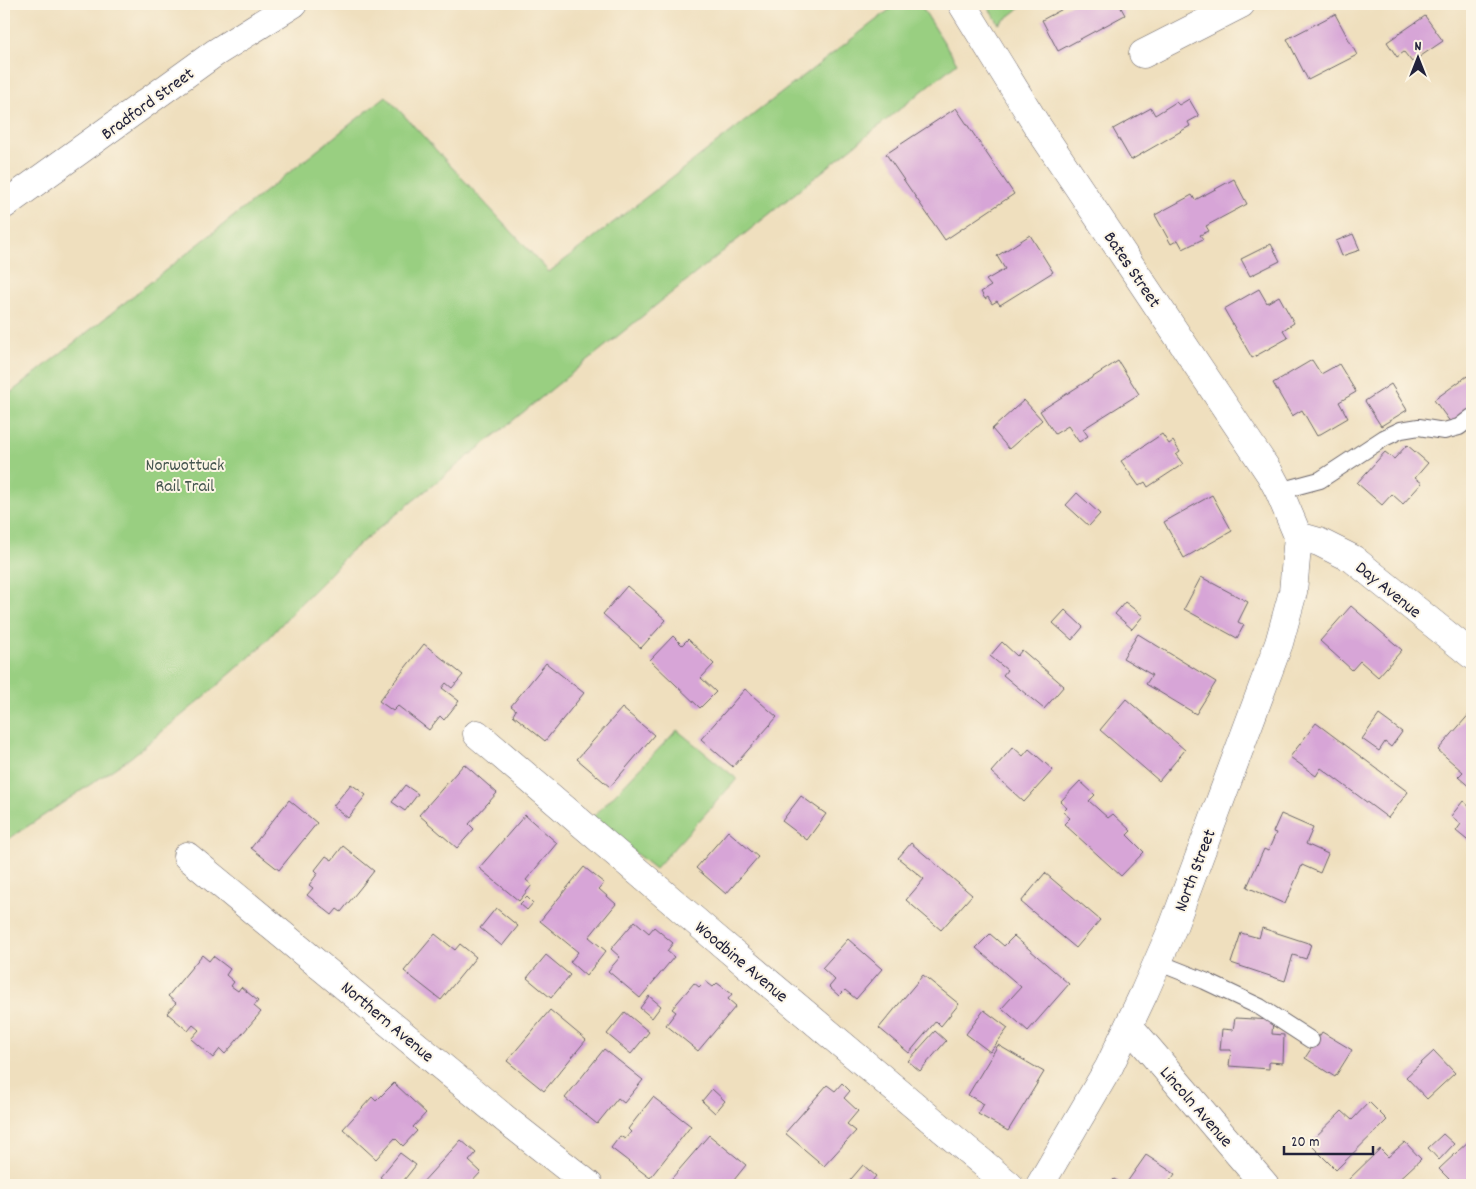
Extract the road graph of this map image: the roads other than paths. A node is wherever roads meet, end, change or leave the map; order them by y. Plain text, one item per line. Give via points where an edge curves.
1 (962, 4) edge
2 (1240, 4) edge
3 (286, 5) edge
4 (1142, 54) dead end
5 (4, 205) edge
6 (1472, 417) edge
7 (1279, 491) junction
8 (1298, 536) junction
9 (1472, 655) edge
10 (477, 734) dead end
11 (187, 856) dead end
12 (1157, 962) junction
13 (1129, 1026) junction
14 (1311, 1040) dead end
15 (589, 1185) edge
16 (1009, 1185) edge
17 (1040, 1185) edge
18 (1266, 1185) edge

1 - 7 street, Bates Street via 1036,124
2 - 4 street
3 - 5 street, Bradford Street
6 - 7 lane via 1459,427 1444,430 1419,427 1401,430 1320,480
7 - 8 street, Bates Street
8 - 9 street, Day Avenue via 1319,542 1353,560
8 - 12 street, North Street via 1293,592 1279,643
10 - 16 street, Woodbine Avenue
11 - 15 street, Northern Avenue
12 - 13 street, North Street
12 - 14 lane via 1260,1007
13 - 17 street, North Street via 1109,1067
13 - 18 street, Lincoln Avenue

